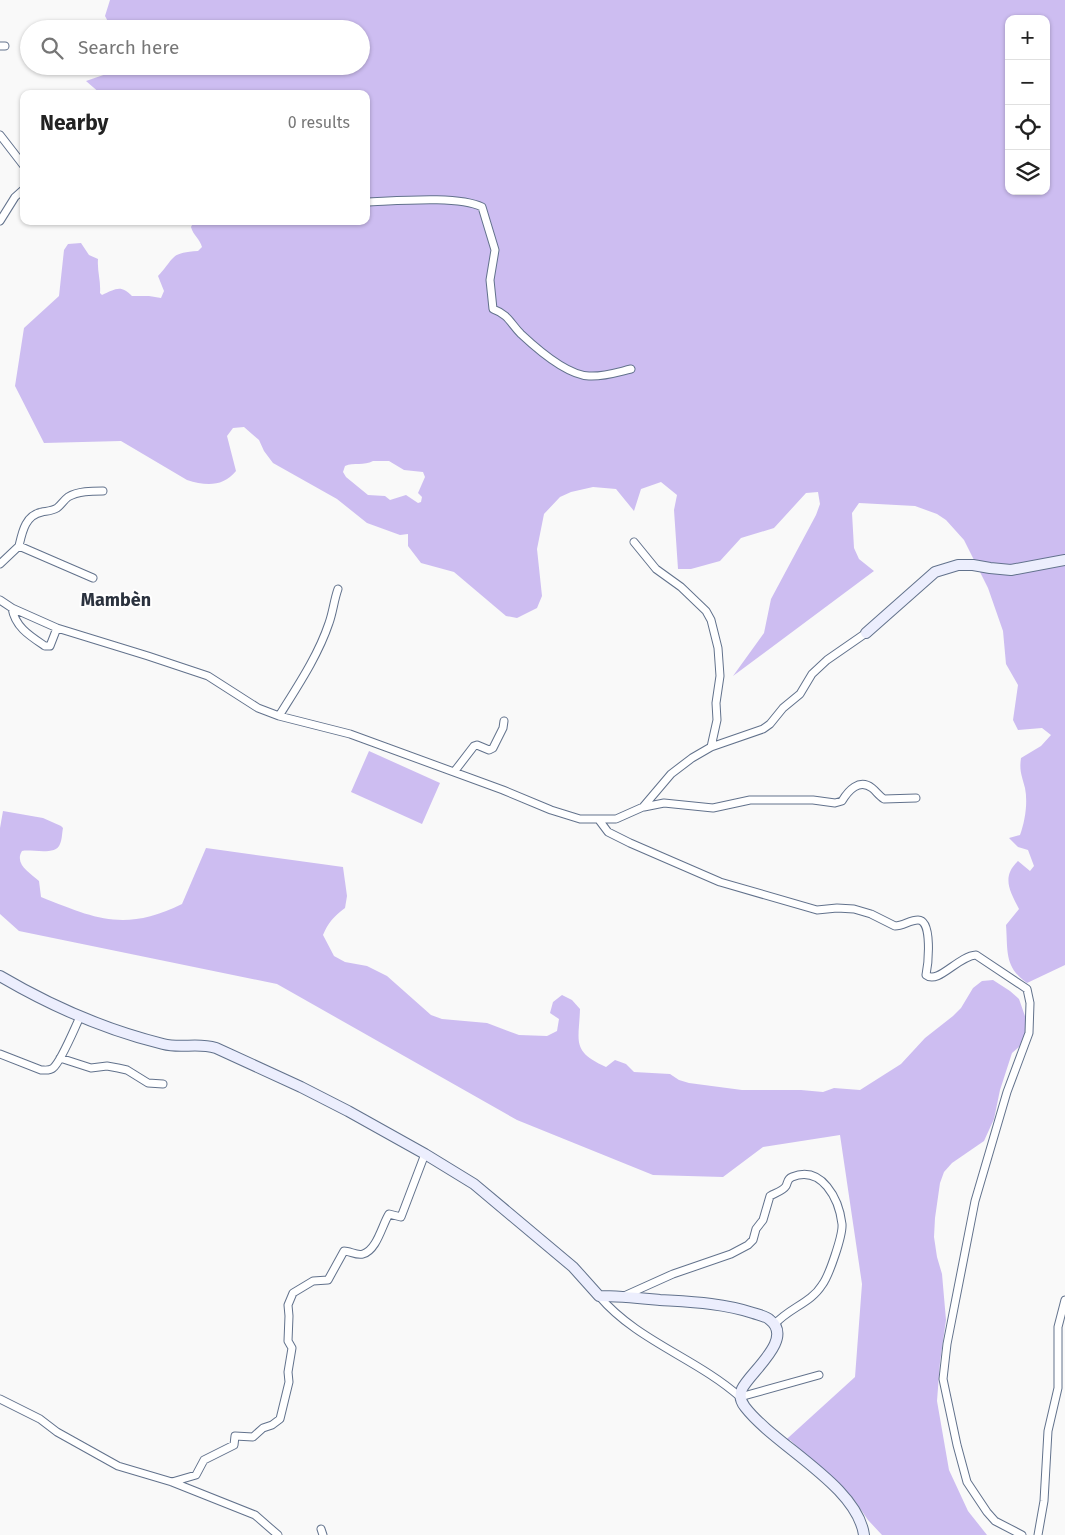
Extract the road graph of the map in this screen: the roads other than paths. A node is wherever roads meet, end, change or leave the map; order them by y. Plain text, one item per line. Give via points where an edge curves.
1 (0, 135) edge
2 (20, 161) edge
3 (20, 192) edge
4 (370, 202) edge
5 (0, 220) edge
6 (631, 369) dead end
7 (103, 491) dead end
8 (634, 542) dead end
9 (19, 546) junction
10 (1065, 560) edge
11 (0, 564) edge
12 (93, 578) dead end
13 (338, 589) dead end
14 (0, 600) edge
15 (12, 608) junction
16 (57, 628) junction
17 (866, 633) joint
18 (279, 716) junction
19 (504, 721) dead end
20 (711, 747) junction
21 (454, 772) junction
22 (916, 798) dead end
23 (643, 807) junction
24 (599, 820) junction
25 (0, 976) edge
26 (80, 1017) junction
27 (0, 1054) edge
28 (60, 1058) junction
29 (163, 1084) dead end
30 (425, 1154) junction
31 (599, 1296) junction
32 (624, 1296) junction
33 (1065, 1300) edge
34 (775, 1324) junction
35 (820, 1375) dead end
36 (740, 1397) junction
37 (0, 1399) edge
38 (172, 1482) junction
39 (864, 1534) edge
40 (278, 1535) edge
41 (1022, 1535) edge
42 (1038, 1535) edge

1 - 2 street
3 - 5 street
4 - 6 street via 435,200 474,203 482,207 495,250 490,280 493,309 508,317 542,352 576,374 595,376
7 - 9 street via 70,496 49,512 39,512 31,517
8 - 20 street via 656,569 681,587 711,620 720,676 717,720
9 - 11 street
9 - 12 street
10 - 17 street via 1012,570 958,565 935,572
13 - 18 street via 325,634
14 - 15 street
15 - 16 street
15 - 16 street via 20,627 45,646 50,646
16 - 18 street via 208,676 258,708
17 - 20 street via 812,674 800,694 770,724
18 - 21 street via 350,734
19 - 21 street via 493,748 474,746
20 - 23 street via 671,774
21 - 24 street via 552,810 580,819
22 - 23 street via 884,799 870,786 862,784 854,786 842,801 835,803 750,800 714,808 664,803
23 - 24 street via 616,819
24 - 41 street via 608,832 720,882 811,909 854,909 895,926 922,921 928,939 928,977 938,976 970,955 976,955 1027,988 1029,1032 1007,1092 975,1202 943,1379 967,1482 995,1520
25 - 26 street
26 - 28 street
26 - 30 street via 163,1044 204,1044 216,1048 317,1095
27 - 28 street via 41,1070 54,1068
28 - 29 street via 91,1068 107,1066 127,1070 148,1083
30 - 31 street via 474,1184 574,1267
30 - 38 street via 401,1217 389,1214 365,1254 344,1251 328,1280 314,1282 293,1293 287,1309 288,1342 292,1348 289,1382 280,1419 253,1437 235,1436 234,1444 204,1460 196,1475
31 - 32 street
31 - 36 street via 620,1319 719,1379
32 - 34 street via 739,1308 768,1318
32 - 34 street via 748,1246 770,1196 784,1188 789,1178 810,1175 817,1177 831,1191 842,1224 841,1234 822,1286
33 - 42 street via 1058,1327 1058,1388 1048,1432 1044,1500
34 - 36 street via 777,1334 768,1358 742,1388
35 - 36 street
36 - 39 street via 751,1415 853,1505
37 - 38 street via 118,1466
38 - 40 street via 255,1515

